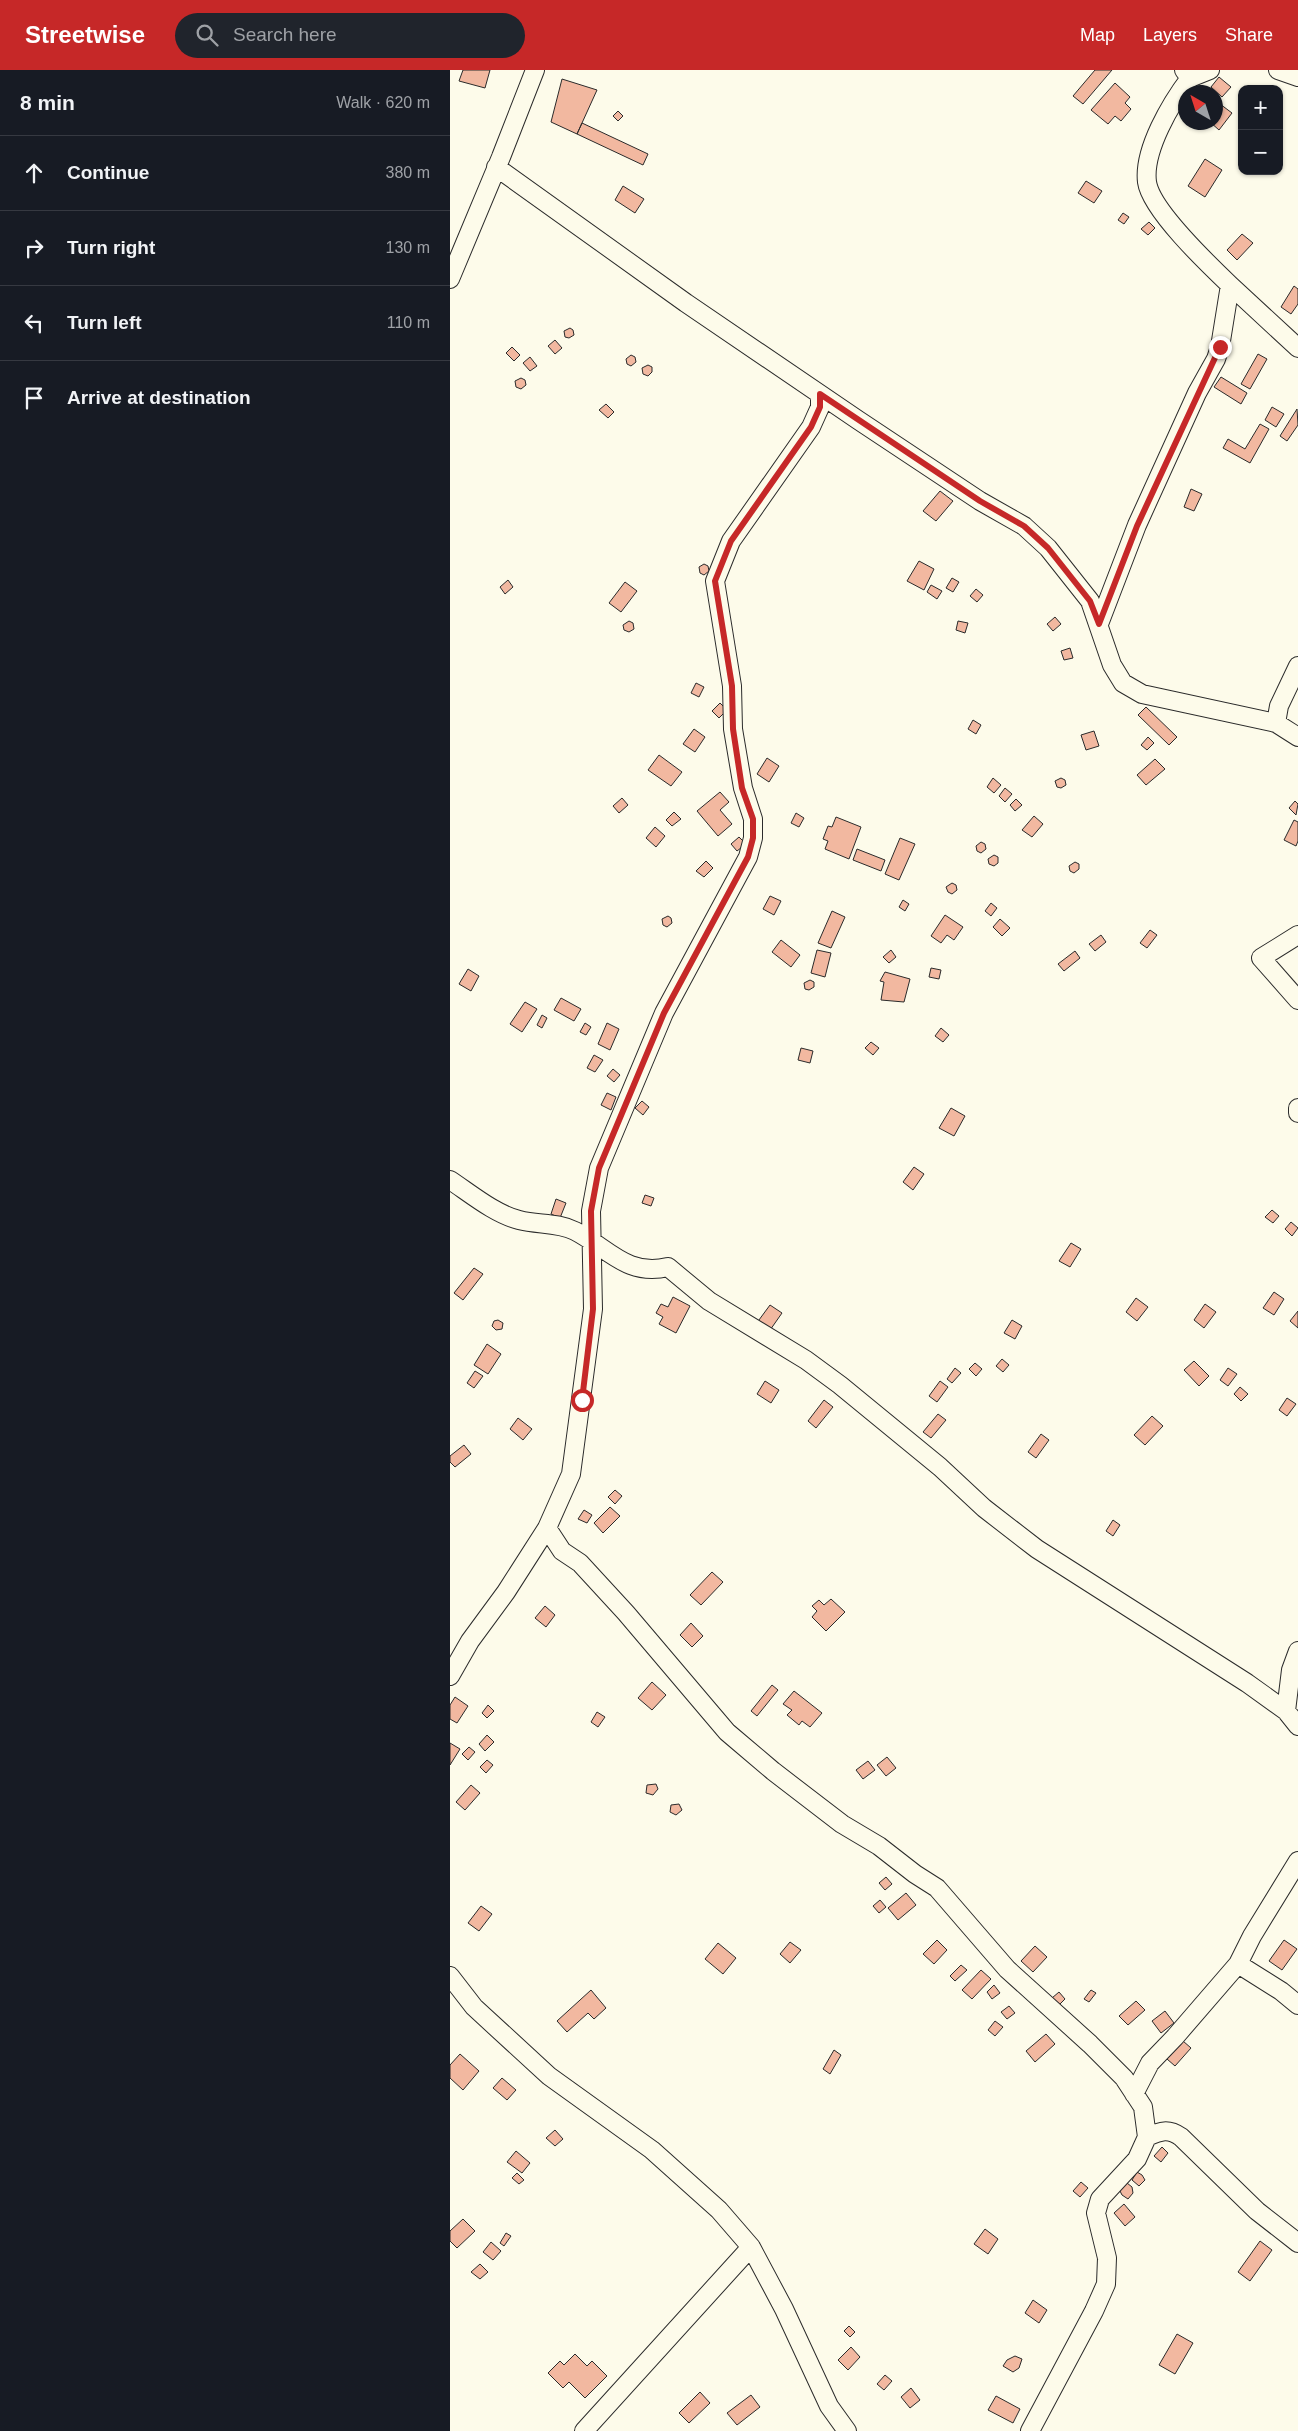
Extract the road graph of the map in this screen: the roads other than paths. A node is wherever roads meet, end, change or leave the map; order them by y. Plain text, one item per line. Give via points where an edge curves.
1 (535, 70) edge
2 (1210, 70) edge
3 (1278, 70) edge
4 (1187, 74) edge
5 (1298, 77) edge
6 (496, 167) junction
7 (450, 279) edge
8 (1230, 285) junction
9 (1298, 348) edge
10 (820, 394) junction
11 (1099, 624) junction
12 (1298, 666) edge
13 (1276, 722) junction
14 (1298, 737) edge
15 (1298, 935) edge
16 (1298, 1000) edge
17 (1298, 1108) edge
18 (1298, 1113) edge
19 (450, 1180) edge
20 (593, 1243) junction
21 (547, 1528) junction
22 (1298, 1651) edge
23 (450, 1676) edge
24 (1286, 1711) junction
25 (1298, 1726) edge
26 (1298, 1861) edge
27 (1238, 1964) junction
28 (450, 1976) edge
29 (1298, 2005) edge
30 (1134, 2094) junction
31 (1147, 2137) junction
32 (1298, 2243) edge
33 (752, 2247) junction
34 (584, 2431) edge
35 (847, 2431) edge
36 (1030, 2431) edge

1 - 6 street
2 - 4 street
3 - 5 street
4 - 8 street via 1148,158 1147,183 1179,232
6 - 7 street
6 - 10 street
8 - 9 street
8 - 11 street via 1216,359 1197,393 1137,526
10 - 11 street via 980,501 1024,526 1048,548 1090,601
10 - 20 street via 820,407 811,427 731,541 715,581 732,686 733,729 742,788 753,819 753,838 748,857 664,1013 599,1168 591,1211
11 - 13 street via 1112,665 1123,684 1142,694
12 - 13 street via 1279,706
13 - 14 street
15 - 16 street via 1261,958
17 - 18 street
19 - 20 street via 488,1205 519,1220 556,1224
20 - 21 street via 593,1309 571,1474
20 - 24 street via 631,1266 653,1270 668,1266 709,1301 798,1355 840,1385 1036,1550
21 - 23 street
21 - 30 street via 562,1551 580,1563 727,1732 842,1824 937,1888 1007,1969 1090,2044 1124,2078
22 - 24 street via 1291,1670
24 - 25 street
26 - 27 street
27 - 29 street
27 - 30 street via 1150,2063
28 - 33 street via 500,2033 549,2076 652,2150 696,2187
30 - 31 street via 1142,2107
31 - 32 street via 1164,2130 1181,2137 1257,2211
31 - 36 street via 1137,2158 1100,2199 1096,2212 1106,2258 1106,2284
33 - 34 street
33 - 35 street via 829,2406

